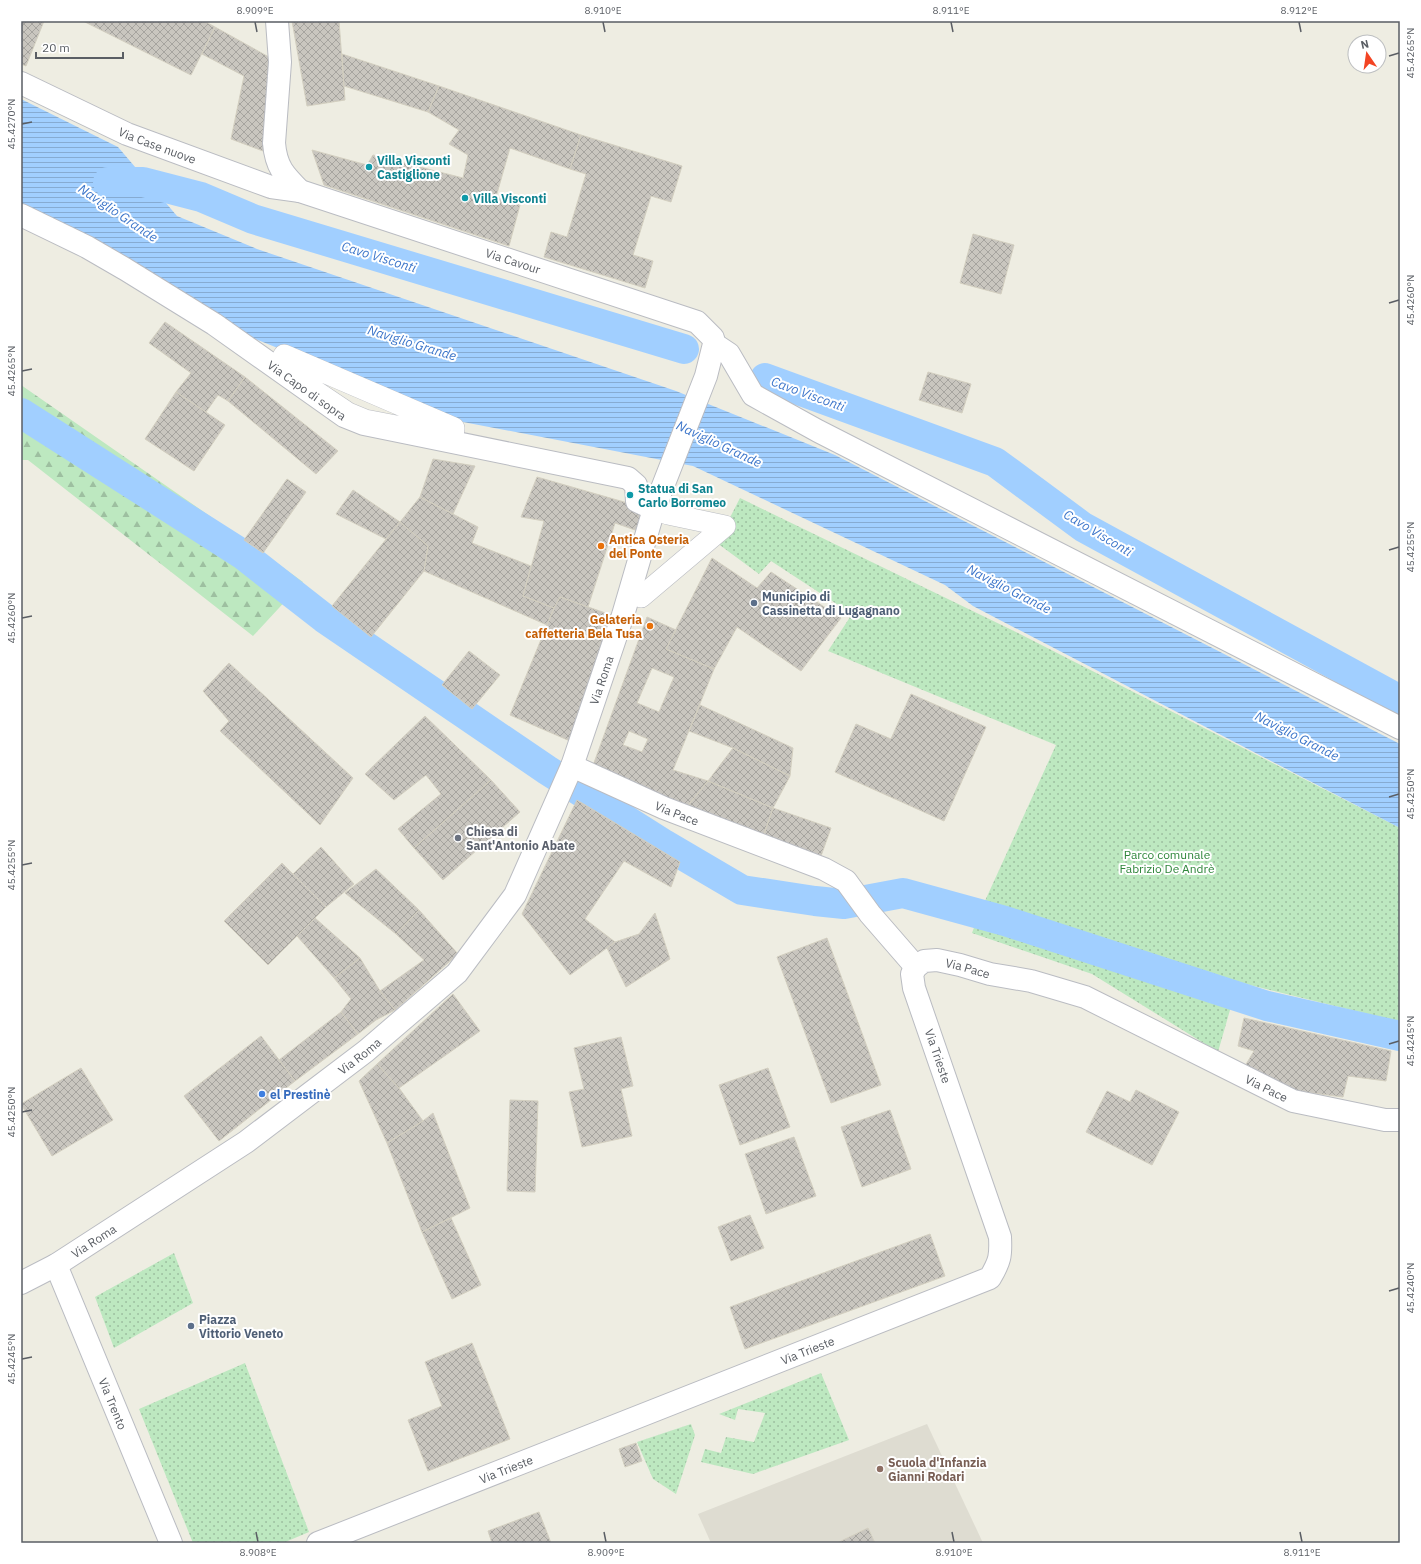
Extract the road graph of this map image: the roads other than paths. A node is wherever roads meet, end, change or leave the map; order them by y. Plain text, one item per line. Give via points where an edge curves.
1 (277, 21) edge
2 (21, 83) edge
3 (300, 191) junction
4 (21, 215) edge
5 (714, 344) junction
6 (454, 428) joint
7 (657, 502) junction
8 (630, 592) junction
9 (1400, 728) edge
10 (572, 766) junction
11 (916, 967) junction
12 (1400, 1120) edge
13 (56, 1265) junction
14 (21, 1283) edge
15 (171, 1543) edge
16 (318, 1543) edge

1 - 3 street via 280,62 275,154 286,177
2 - 3 street, Via Case nuove via 127,134 271,187
3 - 5 street, Via Cavour via 698,322 713,338
4 - 7 street, Via Capo di sopra via 137,276 214,324 344,416 364,424 628,478 636,485 637,501
5 - 7 street, Via Roma via 706,376
5 - 9 street via 729,354 752,395
6 - 6 street via 284,355 278,366 348,413 365,420 453,437
7 - 8 street, Via Roma
7 - 8 street via 668,514 725,526 641,597
8 - 10 street, Via Roma
10 - 11 street, Via Pace via 664,808 824,869 846,881 870,914
10 - 13 street, Via Roma via 515,895 469,949 457,973 366,1051 246,1142
11 - 12 street, Via Pace via 924,961 936,960 990,974 1031,981 1085,997 1293,1101 1385,1120
11 - 16 street, Via Trieste via 912,974 914,988 1000,1237 1001,1254 998,1266 990,1278
13 - 14 street, Via Roma
13 - 15 street, Via Trento

